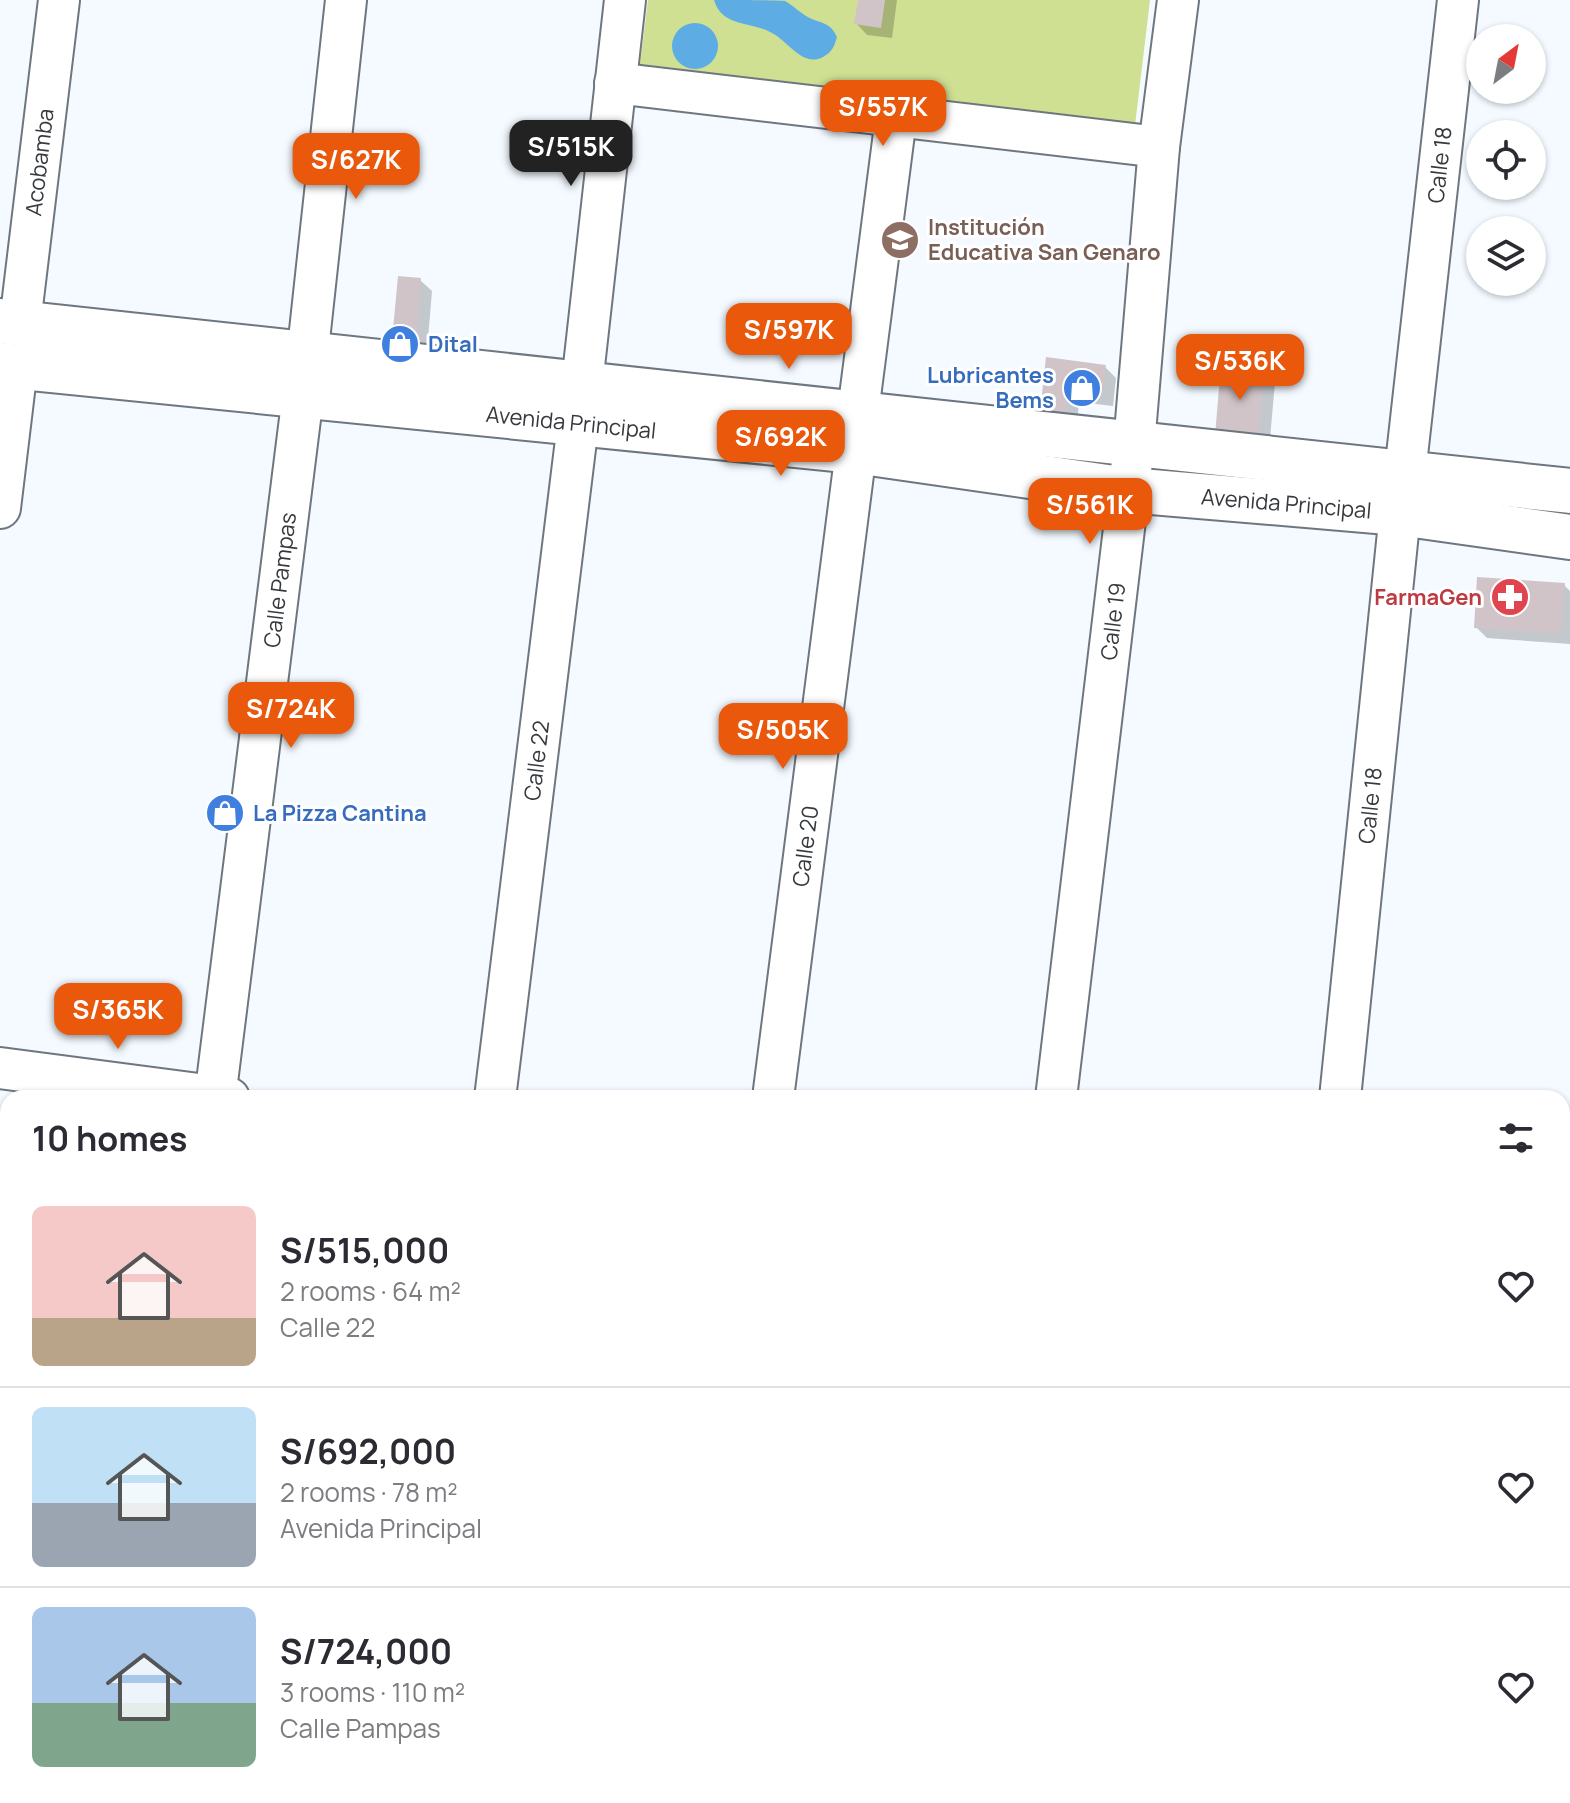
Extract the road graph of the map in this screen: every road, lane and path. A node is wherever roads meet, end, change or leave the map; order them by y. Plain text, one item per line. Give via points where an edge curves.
1 (59, 0) edge
2 (346, 0) edge
3 (625, 0) edge
4 (1178, 0) edge
5 (1458, 0) edge
6 (615, 83) junction
7 (896, 118) junction
8 (1159, 147) junction
9 (10, 322) edge
10 (8, 366) edge
11 (305, 375) junction
12 (580, 404) junction
13 (857, 432) junction
14 (1134, 445) junction
15 (1128, 490) junction
16 (1570, 491) edge
17 (1402, 493) junction
18 (0, 508) edge
19 (1570, 537) edge
20 (0, 1068) edge
21 (167, 1090) edge
22 (221, 1090) edge
23 (496, 1090) edge
24 (774, 1090) edge
25 (1057, 1090) edge
26 (1341, 1090) edge

1 - 9 street, Acobamba
2 - 11 street, Calle Pampas
3 - 6 street, Calle 22
4 - 8 street, Calle 19
5 - 17 street, Calle 18
6 - 7 street
6 - 12 street, Calle 22
7 - 8 street
7 - 13 street, Calle 20
8 - 14 street, Calle 19
9 - 11 street, Avenida Principal
10 - 11 street, Avenida Principal
10 - 18 street
11 - 12 street, Avenida Principal
11 - 22 street, Calle Pampas
12 - 13 street, Avenida Principal
12 - 23 street, Calle 22
13 - 14 street, Avenida Principal
13 - 15 street, Avenida Principal
13 - 24 street, Calle 20
14 - 15 street, Calle 19
14 - 17 street, Avenida Principal
15 - 17 street, Avenida Principal
15 - 25 street, Calle 19
16 - 17 street, Avenida Principal
17 - 19 street, Avenida Principal
17 - 26 street, Calle 18
20 - 21 street

